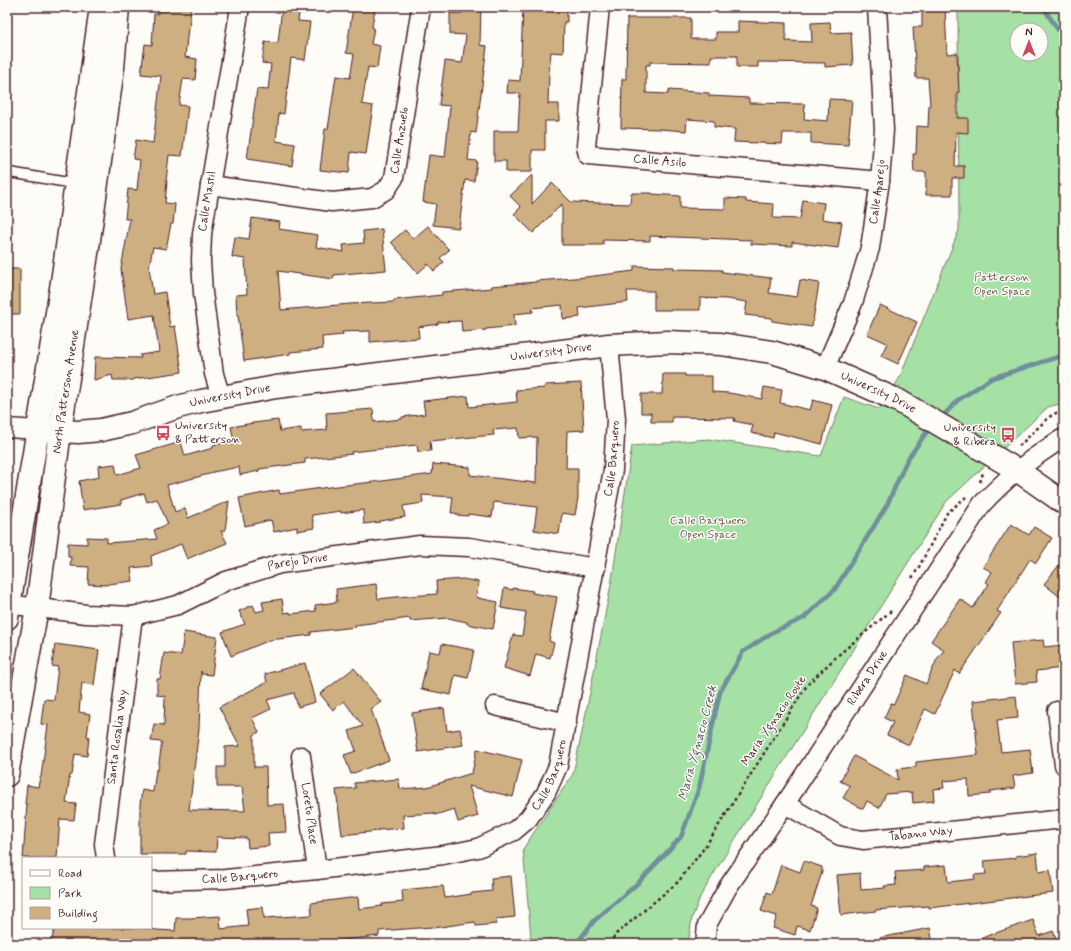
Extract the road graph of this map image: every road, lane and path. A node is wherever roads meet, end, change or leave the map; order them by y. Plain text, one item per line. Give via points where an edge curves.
1 (101, 7) edge
2 (118, 7) edge
3 (240, 7) edge
4 (421, 7) edge
5 (600, 7) edge
6 (878, 7) edge
7 (7, 172) edge
8 (880, 181) junction
9 (76, 184) junction
10 (210, 185) junction
11 (97, 187) junction
12 (609, 345) junction
13 (825, 368) junction
14 (221, 396) junction
15 (1064, 410) edge
16 (7, 428) edge
17 (38, 430) junction
18 (60, 432) junction
19 (1064, 438) edge
20 (1019, 446) dead end
21 (1017, 470) junction
22 (983, 473) dead end
23 (978, 485) dead end
24 (970, 493) dead end
25 (1064, 503) edge
26 (596, 568) junction
27 (911, 580) dead end
28 (895, 605) dead end
29 (37, 608) junction
30 (8, 609) edge
31 (133, 616) junction
32 (495, 706) dead end
33 (1057, 711) dead end
34 (567, 723) junction
35 (301, 756) dead end
36 (1064, 765) edge
37 (7, 775) edge
38 (785, 804) junction
39 (1064, 819) edge
40 (106, 857) edge
41 (317, 870) junction
42 (152, 881) edge
43 (609, 944) edge
44 (705, 944) edge

1 - 9 main road, North Patterson Avenue
2 - 11 main road, North Patterson Avenue via 113,68
3 - 10 street, Calle Mastil
4 - 10 street, Calle Anzuelo via 394,178 386,190 372,198 332,202
5 - 8 street, Calle Asilo via 586,146 588,155
6 - 8 street, Calle Aparejo via 884,130
7 - 9 lane
8 - 13 street, Calle Aparejo via 870,248 853,304
9 - 11 lane
9 - 17 main road, North Patterson Avenue
10 - 14 street, Calle Mastil via 202,234 201,261 214,374
11 - 18 main road, North Patterson Avenue
12 - 13 main road, University Drive via 667,342 721,344 772,352
12 - 14 main road, University Drive
12 - 26 street, Calle Barquero via 616,419 613,470
13 - 21 main road, University Drive via 899,402
14 - 18 main road, University Drive via 117,427
15 - 20 path via 1049,417
16 - 17 street, University Drive
17 - 18 main road, University Drive
17 - 30 main road, North Patterson Avenue
18 - 29 main road, North Patterson Avenue
19 - 21 street, Ribera Drive
21 - 25 main road, University Drive
21 - 38 street, Ribera Drive via 982,504
22 - 23 path
24 - 27 path via 947,513
26 - 31 street, Parejo Drive via 469,547 420,545 280,564 226,581 178,605
26 - 34 street, Calle Barquero
28 - 43 path, Maria Ygnacio Route via 891,612 836,657 807,685 705,847 678,882 616,934
29 - 30 street, Parejo Drive
29 - 31 street, Parejo Drive
29 - 37 main road, North Patterson Avenue
31 - 40 street, Santa Rosalia Way via 104,844
32 - 34 street
33 - 36 street
34 - 41 street, Calle Barquero via 558,766 546,794 528,819 514,831 478,848 443,856
35 - 41 street, Loreto Place
38 - 39 street, Tabano Way via 840,836 863,840
38 - 44 street, Ribera Drive via 728,886 707,926
41 - 42 street, Calle Barquero via 225,879

